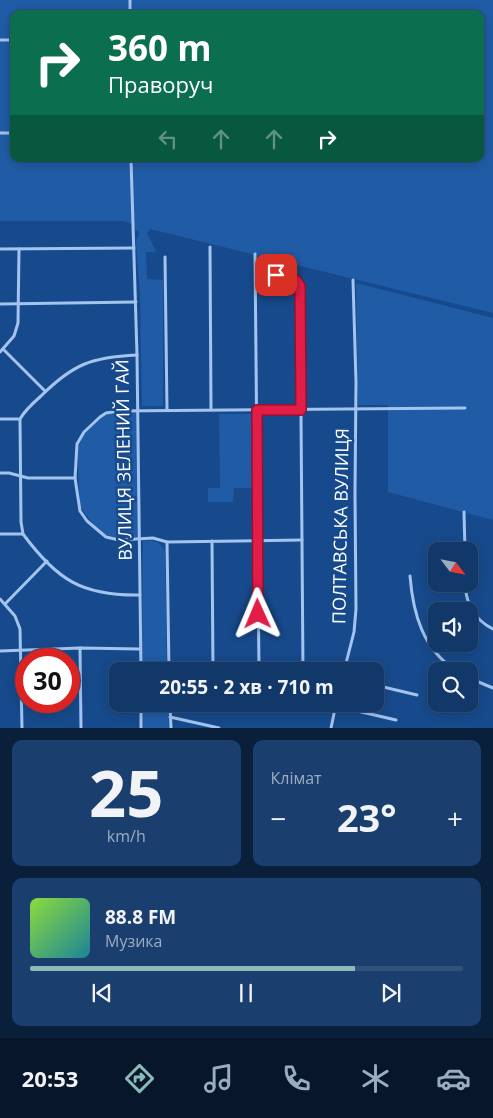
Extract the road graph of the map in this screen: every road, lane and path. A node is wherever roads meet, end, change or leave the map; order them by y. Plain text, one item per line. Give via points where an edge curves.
1 (130, 162) edge
2 (210, 247) dead end
3 (134, 248) junction
4 (0, 249) edge
5 (19, 249) junction
6 (255, 254) dead end
7 (165, 257) dead end
8 (276, 275) dead end
9 (353, 280) dead end
10 (136, 302) junction
11 (0, 304) edge
12 (19, 304) junction
13 (2, 350) edge
14 (137, 355) junction
15 (45, 391) junction
16 (465, 408) dead end
17 (356, 409) junction
18 (137, 410) junction
19 (167, 410) junction
20 (211, 410) junction
21 (257, 410) junction
22 (301, 410) junction
23 (0, 419) edge
24 (20, 419) junction
25 (0, 473) edge
26 (21, 476) junction
27 (75, 478) junction
28 (464, 512) dead end
29 (0, 534) edge
30 (23, 534) junction
31 (138, 540) junction
32 (257, 540) junction
33 (302, 540) junction
34 (212, 541) junction
35 (167, 542) junction
36 (464, 542) edge
37 (47, 561) junction
38 (410, 576) dead end
39 (466, 592) edge
40 (140, 595) junction
41 (0, 598) edge
42 (6, 604) junction
43 (493, 629) edge
44 (20, 648) edge
45 (80, 648) joint
46 (140, 649) junction
47 (0, 650) edge
48 (15, 650) edge
49 (140, 662) edge
50 (169, 662) edge
51 (213, 662) edge
52 (258, 662) edge
53 (303, 662) edge
54 (346, 662) edge
55 (447, 662) edge
56 (478, 682) edge
57 (384, 687) edge
58 (493, 688) edge
59 (416, 695) dead end
60 (141, 712) edge
61 (170, 712) edge
62 (334, 712) edge
63 (364, 712) edge
64 (22, 713) edge
65 (170, 717) junction
66 (396, 720) dead end
67 (22, 728) edge
68 (81, 728) edge
69 (141, 728) edge
70 (171, 728) edge
71 (219, 728) edge
72 (331, 728) edge

1 - 3 street, ВУЛИЦЯ ЗЕЛЕНИЙ ГАЙ
2 - 20 street
3 - 5 street
3 - 10 street, ВУЛИЦЯ ЗЕЛЕНИЙ ГАЙ
4 - 5 street
5 - 12 street
6 - 21 street
7 - 19 street
8 - 22 street via 296,280 300,286
9 - 17 street, ПОЛТАВСЬКА ВУЛИЦЯ
10 - 12 street
10 - 14 street, ВУЛИЦЯ ЗЕЛЕНИЙ ГАЙ
11 - 12 street
12 - 13 street via 16,330
13 - 15 street
14 - 15 street via 85,363 66,373
14 - 18 street, ВУЛИЦЯ ЗЕЛЕНИЙ ГАЙ
15 - 24 street
16 - 17 street, ПОЛТАВСЬКА ВУЛИЦЯ
17 - 22 street, ПОЛТАВСЬКА ВУЛИЦЯ
17 - 54 street, ПОЛТАВСЬКА ВУЛИЦЯ via 356,609
18 - 19 street, ПОЛТАВСЬКА ВУЛИЦЯ
18 - 27 street, ПОЛТАВСЬКА ВУЛИЦЯ via 106,413 80,436 75,450
18 - 31 street, ВУЛИЦЯ ЗЕЛЕНИЙ ГАЙ
19 - 20 street, ПОЛТАВСЬКА ВУЛИЦЯ
20 - 21 street, ПОЛТАВСЬКА ВУЛИЦЯ
21 - 22 street, ПОЛТАВСЬКА ВУЛИЦЯ
21 - 32 street
22 - 33 street
23 - 24 street
24 - 26 street
25 - 26 street
26 - 27 street
26 - 30 street
27 - 31 street, ПОЛТАВСЬКА ВУЛИЦЯ via 80,511 94,528 113,539
28 - 36 street
29 - 30 street
30 - 37 street
31 - 35 street, ПОЛТАВСЬКА ВУЛИЦЯ via 153,538
31 - 40 street, ВУЛИЦЯ ЗЕЛЕНИЙ ГАЙ
32 - 33 street, ПОЛТАВСЬКА ВУЛИЦЯ
32 - 34 street, ПОЛТАВСЬКА ВУЛИЦЯ
32 - 52 street
33 - 53 street
34 - 35 street, ПОЛТАВСЬКА ВУЛИЦЯ
34 - 51 street
35 - 50 street
37 - 40 street via 73,583 91,591
37 - 42 street
38 - 55 street via 414,611 421,630 434,651
39 - 43 street via 476,617
40 - 46 street, ВУЛИЦЯ ЗЕЛЕНИЙ ГАЙ
41 - 42 street
42 - 44 street via 19,623
45 - 46 street
45 - 68 street
46 - 49 street, ВУЛИЦЯ ЗЕЛЕНИЙ ГАЙ
47 - 48 street
56 - 58 street
57 - 59 street
60 - 69 street
61 - 65 street
62 - 72 street
63 - 66 street
64 - 67 street
65 - 70 street
65 - 71 street

